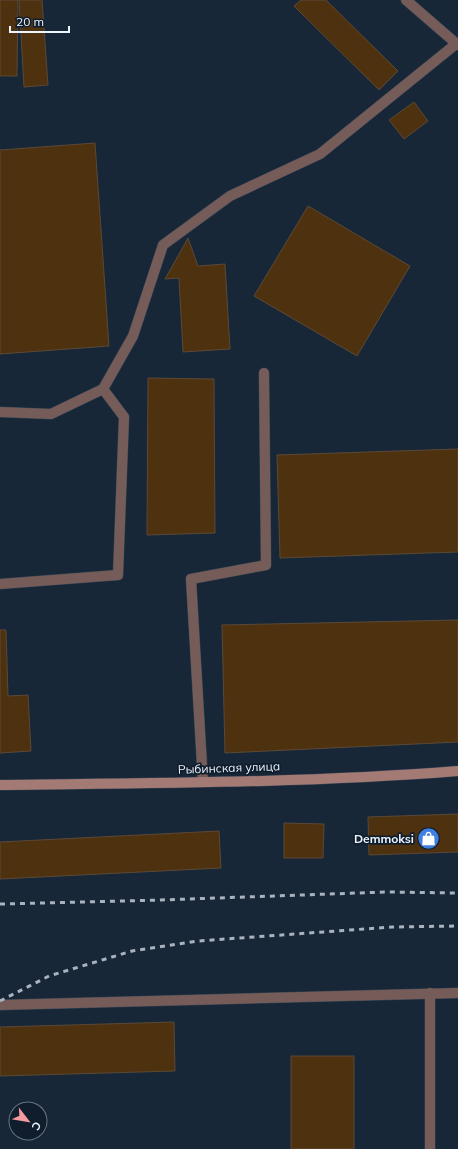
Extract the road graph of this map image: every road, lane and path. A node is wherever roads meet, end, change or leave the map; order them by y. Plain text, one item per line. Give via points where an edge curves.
1 (406, 0) edge
2 (457, 45) edge
3 (264, 373) dead end
4 (102, 389) junction
5 (0, 412) edge
6 (0, 584) edge
7 (458, 771) edge
8 (203, 782) junction
9 (0, 785) edge
10 (458, 993) edge
11 (430, 994) junction
12 (0, 1005) edge
13 (430, 1149) edge

1 - 2 street
2 - 4 street via 320,154 230,196 163,245 133,336
3 - 8 street via 266,565 192,579
4 - 5 street via 51,414
4 - 6 street via 124,417 118,575
7 - 8 main road, Рыбинская улица via 390,776
8 - 9 main road, Рыбинская улица
10 - 11 street
11 - 12 street
11 - 13 street

